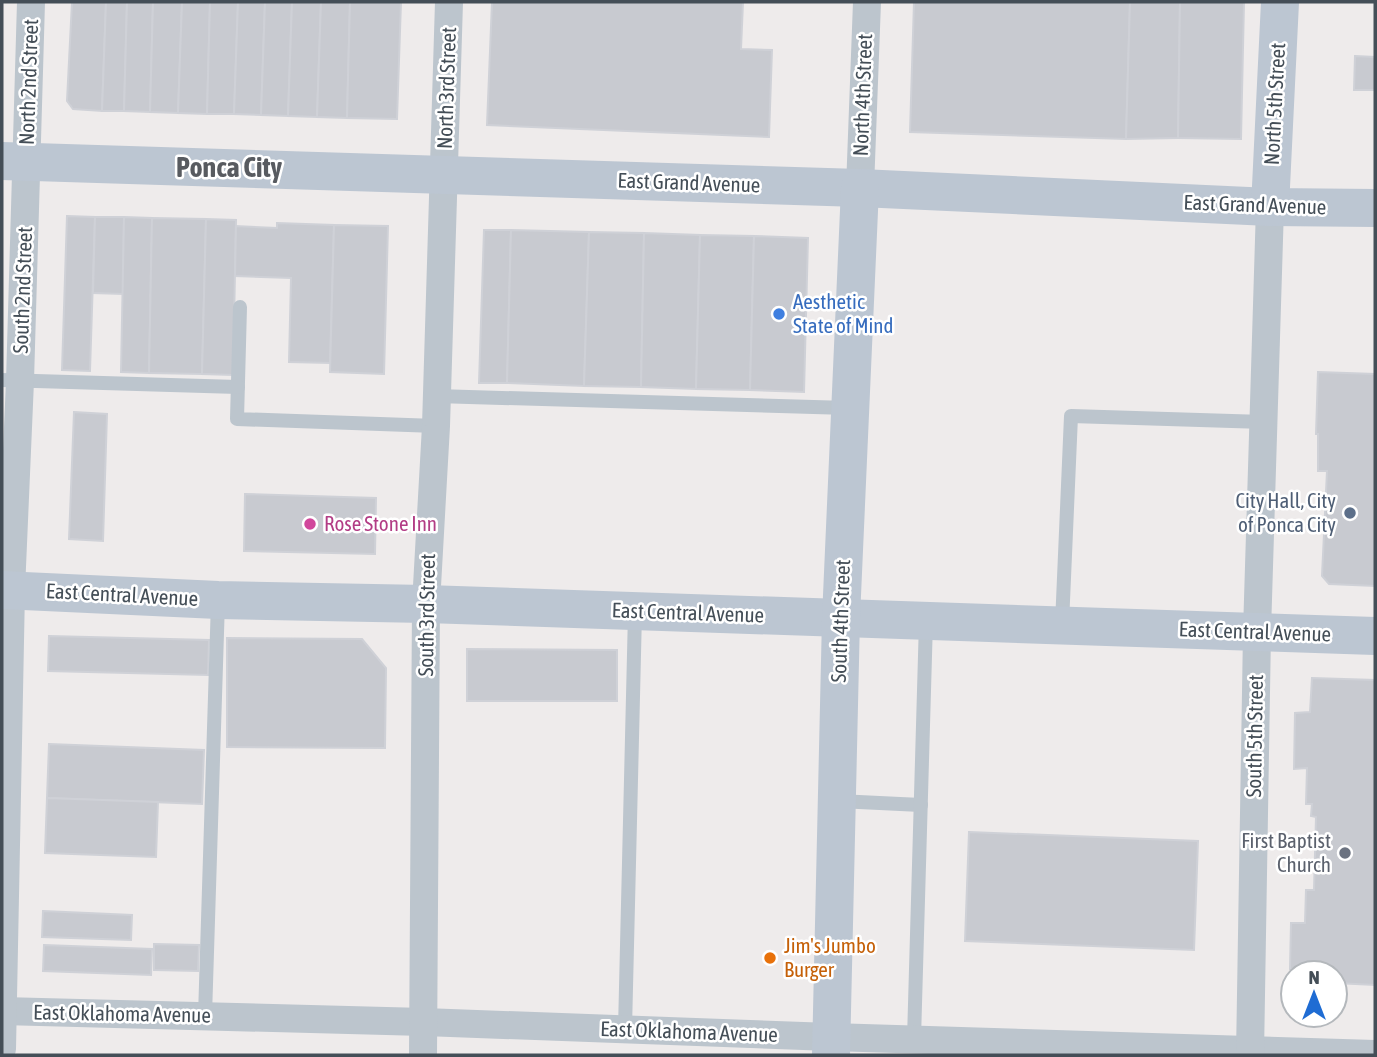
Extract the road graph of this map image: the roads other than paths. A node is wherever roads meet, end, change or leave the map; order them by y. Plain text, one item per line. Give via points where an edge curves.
1 (31, 2) edge
2 (449, 2) edge
3 (867, 2) edge
4 (1280, 2) edge
5 (14, 162) edge
6 (444, 175) junction
7 (860, 188) junction
8 (1270, 207) junction
9 (1375, 208) edge
10 (240, 307) dead end
11 (11, 380) edge
12 (238, 387) junction
13 (436, 396) junction
14 (850, 408) junction
15 (1264, 422) junction
16 (436, 426) junction
17 (6, 590) edge
18 (218, 600) junction
19 (426, 604) junction
20 (635, 611) junction
21 (841, 618) junction
22 (926, 620) junction
23 (1062, 626) junction
24 (1257, 632) junction
25 (1375, 636) edge
26 (836, 801) junction
27 (921, 805) junction
28 (2, 1011) edge
29 (205, 1016) junction
30 (424, 1022) junction
31 (625, 1029) junction
32 (915, 1039) junction
33 (831, 1046) edge
34 (2, 1049) edge
35 (1041, 1049) edge
36 (1250, 1052) edge
37 (1375, 1054) edge
38 (423, 1055) edge

1 - 5 street, North 2nd Street
2 - 6 street, North 3rd Street
3 - 7 street, North 4th Street
4 - 8 street, North 5th Street
5 - 6 street, East Grand Avenue
5 - 11 street, South 2nd Street
6 - 7 street, East Grand Avenue
6 - 13 street, South 3rd Street
7 - 8 street, East Grand Avenue
7 - 14 street, South 4th Street
8 - 9 street, East Grand Avenue
8 - 15 street, South 5th Street
10 - 12 lane
11 - 12 lane
11 - 17 street, South 2nd Street
12 - 16 lane via 237,419
13 - 14 lane
13 - 16 street, South 3rd Street
14 - 21 street, South 4th Street
15 - 23 lane via 1071,416
15 - 24 street, South 5th Street
16 - 19 street, South 3rd Street
17 - 18 street, East Central Avenue
17 - 28 street, South 2nd Street
18 - 19 street, East Central Avenue
18 - 29 lane
19 - 20 street, East Central Avenue
19 - 30 street, South 3rd Street
20 - 21 street, East Central Avenue
20 - 31 lane
21 - 22 street, East Central Avenue
21 - 26 street, South 4th Street
22 - 23 street, East Central Avenue
22 - 27 lane
23 - 24 street, East Central Avenue
24 - 25 street, East Central Avenue
24 - 36 street, South 5th Street
26 - 27 lane
26 - 33 street, South 4th Street
27 - 32 lane
28 - 29 street, East Oklahoma Avenue
28 - 34 street, South 2nd Street
29 - 30 street, East Oklahoma Avenue
30 - 31 street, East Oklahoma Avenue
30 - 38 street, South 3rd Street
31 - 33 street, East Oklahoma Avenue
32 - 33 street, East Oklahoma Avenue
32 - 35 street, East Oklahoma Avenue
35 - 36 street, East Oklahoma Avenue
36 - 37 street, East Oklahoma Avenue

